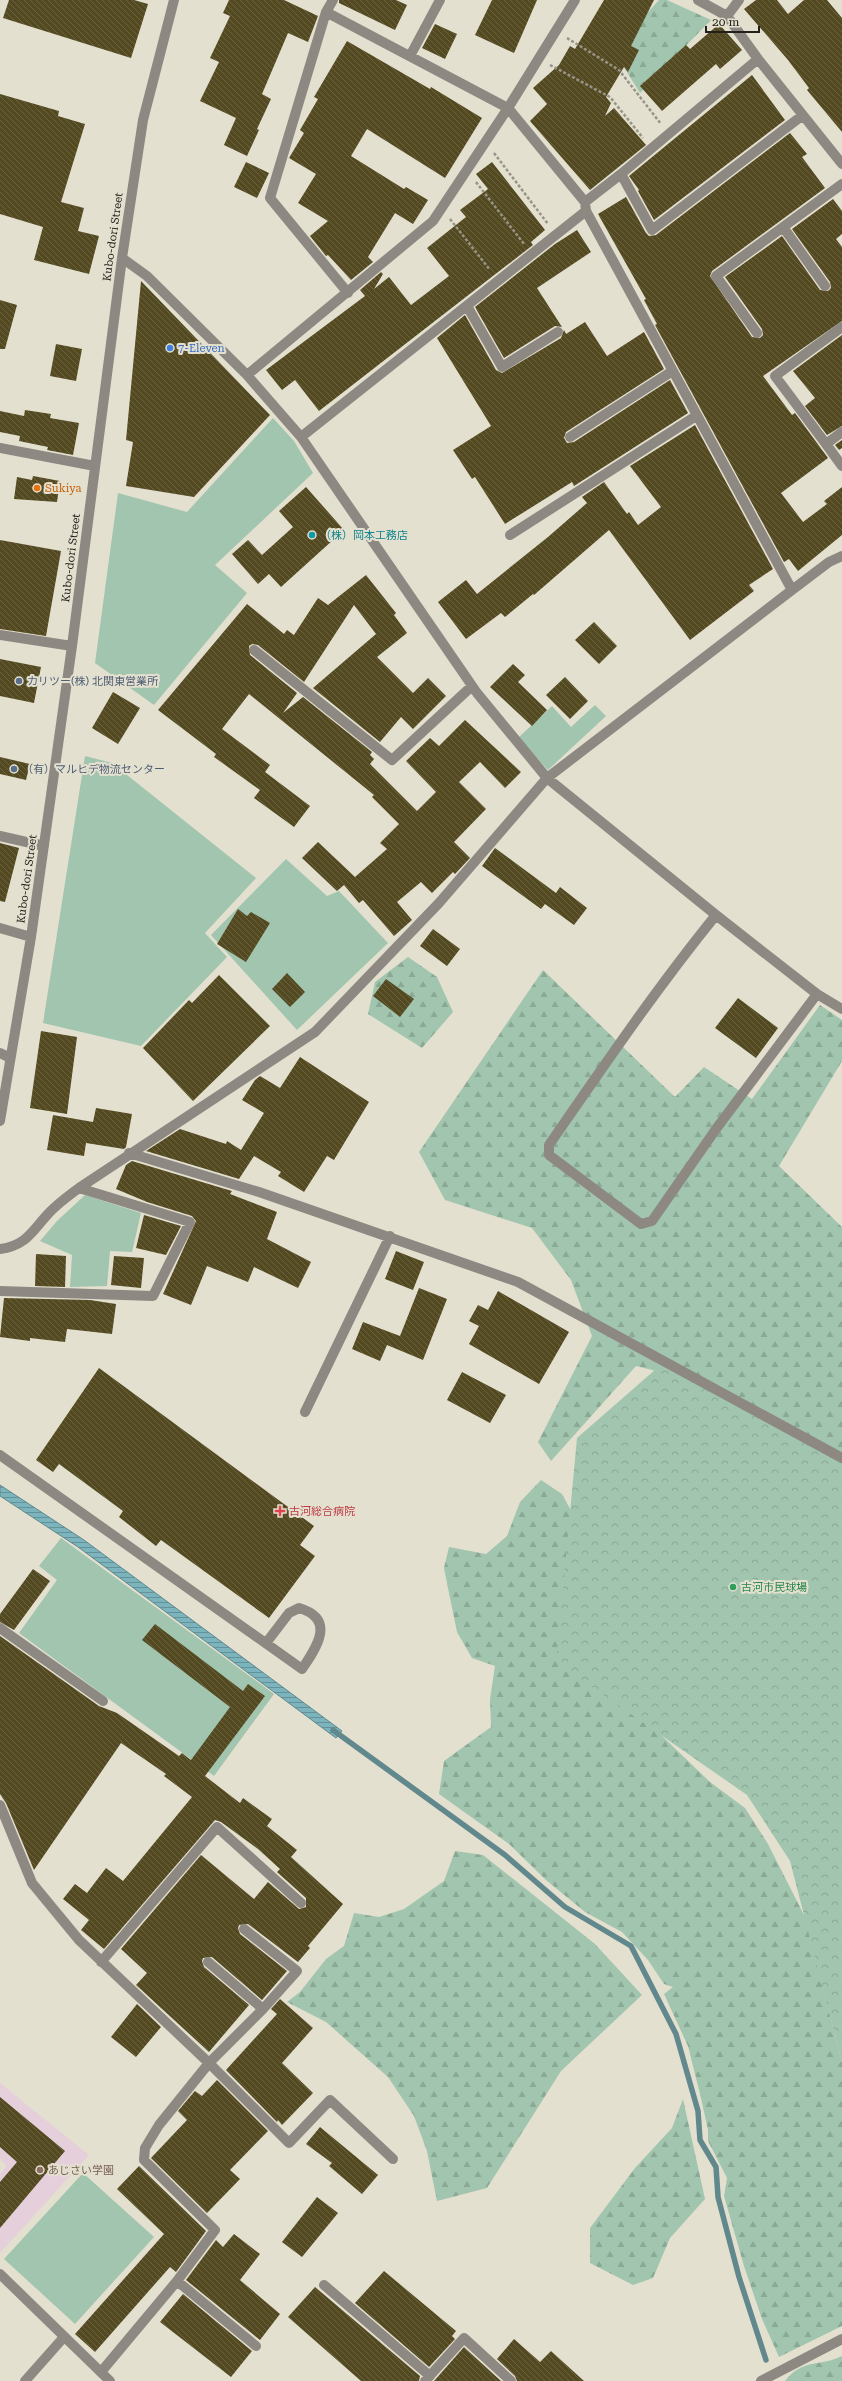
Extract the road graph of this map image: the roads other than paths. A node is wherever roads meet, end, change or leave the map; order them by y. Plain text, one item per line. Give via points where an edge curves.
1 (174, 0) edge
2 (333, 0) edge
3 (440, 0) edge
4 (575, 0) edge
5 (698, 0) edge
6 (738, 0) edge
7 (326, 12) junction
8 (727, 16) junction
9 (410, 56) junction
10 (758, 60) junction
11 (508, 108) junction
12 (803, 115) junction
13 (842, 164) edge
14 (621, 174) junction
15 (842, 184) edge
16 (586, 207) junction
17 (783, 227) junction
18 (122, 258) junction
19 (826, 286) dead end
20 (348, 293) junction
21 (467, 306) junction
22 (842, 327) edge
23 (558, 332) dead end
24 (757, 333) dead end
25 (671, 372) junction
26 (247, 375) junction
27 (696, 416) junction
28 (842, 432) edge
29 (301, 437) junction
30 (570, 437) dead end
31 (826, 444) junction
32 (0, 448) edge
33 (95, 466) junction
34 (842, 466) edge
35 (510, 535) dead end
36 (842, 556) edge
37 (792, 590) junction
38 (0, 635) edge
39 (72, 646) junction
40 (254, 650) dead end
41 (472, 686) junction
42 (547, 778) junction
43 (0, 836) edge
44 (44, 846) junction
45 (716, 915) junction
46 (0, 928) edge
47 (31, 937) junction
48 (817, 994) junction
49 (842, 1009) edge
50 (0, 1053) edge
51 (10, 1058) junction
52 (0, 1121) edge
53 (129, 1153) junction
54 (79, 1188) junction
55 (390, 1236) junction
56 (0, 1249) edge
57 (0, 1291) edge
58 (305, 1412) dead end
59 (0, 1455) edge
60 (842, 1458) edge
61 (0, 1628) edge
62 (266, 1643) junction
63 (103, 1701) dead end
64 (0, 1805) edge
65 (301, 1903) dead end
66 (244, 1928) dead end
67 (102, 1962) junction
68 (208, 1962) dead end
69 (263, 2009) junction
70 (209, 2063) junction
71 (394, 2159) dead end
72 (0, 2274) edge
73 (177, 2281) junction
74 (324, 2285) dead end
75 (64, 2337) junction
76 (842, 2339) edge
77 (256, 2346) dead end
78 (101, 2372) junction
79 (427, 2378) edge
80 (25, 2381) edge
81 (110, 2381) edge
82 (511, 2381) edge
83 (761, 2381) edge

1 - 18 street, Kubo-dori Street via 143,120
2 - 7 street
3 - 9 street
4 - 11 street
5 - 8 street
6 - 8 street
7 - 9 street
7 - 20 street via 270,198
8 - 10 street
9 - 11 street
10 - 12 street
10 - 14 street
11 - 16 street
11 - 20 street via 433,221
12 - 13 street
12 - 14 street via 652,230
14 - 16 street
15 - 17 street
16 - 21 street
16 - 25 street
17 - 19 street
17 - 24 street via 716,276
18 - 26 street via 147,276
18 - 33 street, Kubo-dori Street
20 - 26 street
21 - 23 street via 502,367
21 - 29 street
22 - 31 street via 775,376
25 - 27 street
25 - 30 street
26 - 29 street
27 - 35 street
27 - 37 street
28 - 31 street
29 - 41 street
31 - 34 street
32 - 33 street
33 - 39 street, Kubo-dori Street
36 - 37 street via 828,562
37 - 42 street
38 - 39 street
39 - 44 street, Kubo-dori Street
40 - 41 street via 392,760
41 - 42 street
42 - 45 street
42 - 53 street via 439,903 315,1032
43 - 44 street
44 - 47 street, Kubo-dori Street
45 - 48 street
45 - 48 street via 681,958 549,1145 549,1155 641,1224 652,1221 716,1129
46 - 47 street
47 - 51 street, Kubo-dori Street
48 - 49 street
50 - 51 street
51 - 52 street, Kubo-dori Street
53 - 54 street
53 - 55 street via 259,1192
54 - 56 street via 49,1212 24,1241 13,1248
54 - 57 street via 190,1222 153,1296
55 - 58 street
55 - 60 street via 518,1282
59 - 62 street
61 - 63 street
62 - 62 street via 302,1669 315,1650 321,1633 320,1622 311,1612 299,1608 289,1613
64 - 67 street via 32,1883 79,1940
65 - 67 street via 217,1827
66 - 69 street via 297,1971
67 - 70 street
68 - 69 street
69 - 70 street
70 - 71 street via 289,2143 330,2100
70 - 73 street via 159,2125 144,2148 144,2160 215,2230
72 - 75 street
73 - 77 street
73 - 78 street
74 - 79 street
75 - 78 street
75 - 80 street
76 - 83 street
78 - 81 street
79 - 82 street via 464,2338

